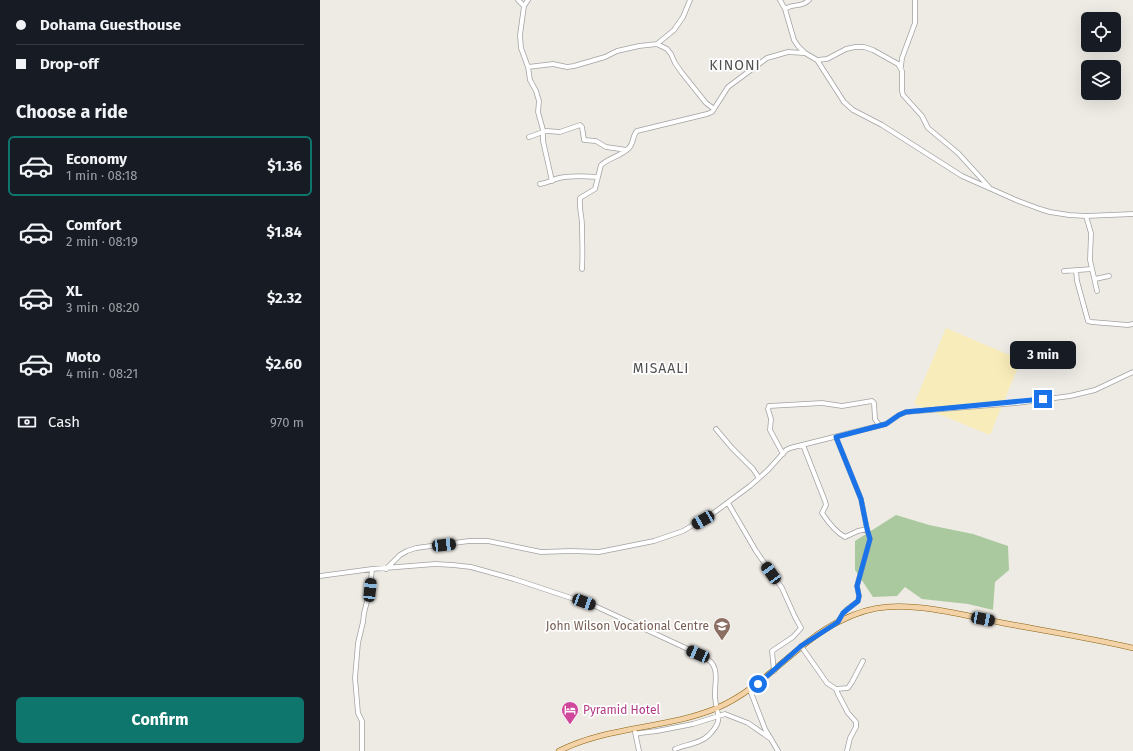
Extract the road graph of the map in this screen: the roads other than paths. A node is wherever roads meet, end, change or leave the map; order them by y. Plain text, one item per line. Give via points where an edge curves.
1 (518, 0) edge
2 (528, 0) edge
3 (690, 0) edge
4 (780, 0) edge
5 (809, 0) edge
6 (915, 0) edge
7 (524, 6) junction
8 (784, 9) junction
9 (658, 44) junction
10 (805, 53) junction
11 (817, 60) junction
12 (528, 67) junction
13 (901, 67) junction
14 (714, 109) junction
15 (543, 132) junction
16 (529, 137) dead end
17 (627, 150) junction
18 (598, 177) junction
19 (552, 181) junction
20 (540, 184) dead end
21 (990, 188) junction
22 (1133, 214) edge
23 (1086, 216) junction
24 (582, 269) dead end
25 (1092, 269) junction
26 (1064, 271) dead end
27 (1076, 271) junction
28 (1109, 276) dead end
29 (1095, 279) junction
30 (1097, 291) dead end
31 (1133, 324) edge
32 (1133, 372) edge
33 (879, 426) junction
34 (716, 429) dead end
35 (836, 437) junction
36 (803, 445) junction
37 (783, 454) junction
38 (759, 478) junction
39 (728, 502) junction
40 (867, 529) junction
41 (372, 569) junction
42 (386, 569) junction
43 (320, 576) edge
44 (838, 622) junction
45 (801, 646) junction
46 (1133, 648) edge
47 (862, 661) dead end
48 (774, 671) junction
49 (836, 689) junction
50 (750, 690) junction
51 (717, 708) junction
52 (719, 715) junction
53 (635, 732) junction
54 (771, 739) junction
55 (675, 748) dead end
56 (777, 749) edge
57 (362, 751) edge
58 (560, 751) edge
59 (639, 751) edge
60 (771, 751) edge
61 (847, 751) edge

1 - 7 street
2 - 7 street
3 - 9 street via 677,26
4 - 8 street
5 - 8 street via 803,5
6 - 13 street via 915,23
7 - 12 street via 520,48
8 - 10 street via 794,40
9 - 12 street via 617,51 570,67 558,64
9 - 14 street via 667,49 678,68 706,103
10 - 11 street
10 - 14 street via 781,53 767,58 728,87
11 - 13 street via 827,59 855,47 872,50 895,61
11 - 21 street via 849,107 882,124 962,176
12 - 15 street via 530,80 539,101 538,112
13 - 21 street via 903,95 922,116 928,128 958,153
14 - 17 street via 707,114 637,131 631,147
15 - 16 street
15 - 17 street via 560,132 580,125 584,140
15 - 19 street
17 - 18 street via 604,163
18 - 19 street via 568,177
18 - 24 street via 595,189 580,198
19 - 20 street
21 - 23 street via 1050,212
22 - 23 street
23 - 25 street via 1091,238
25 - 27 street
25 - 29 street
26 - 27 street
27 - 31 street via 1088,321
28 - 29 street
29 - 30 street
32 - 33 street via 1095,390 1070,396 906,412
33 - 35 street
33 - 37 street via 875,420 872,401 844,406 822,403 769,406 770,430
34 - 38 street via 753,468
35 - 36 street
35 - 40 street via 861,499
36 - 37 street via 788,449
36 - 40 street via 825,501 822,513 836,532 845,537
37 - 38 street
38 - 39 street
39 - 42 street via 683,531 624,548 599,552 541,552 477,541 416,548 400,555
39 - 48 street via 756,551 782,588 801,628 793,638 772,651
40 - 44 street via 870,542 857,586 858,601 843,613
41 - 42 street
41 - 43 street
41 - 57 street via 358,643 355,678 358,713 362,721
42 - 51 street via 435,564 471,567 595,606 707,658 717,675
44 - 45 main road
44 - 46 main road via 868,610 892,606 967,616
45 - 48 main road
45 - 49 street via 827,683
47 - 49 street via 848,688
48 - 50 main road
49 - 61 street via 848,714 856,722
50 - 51 main road
50 - 54 street
51 - 52 street
51 - 53 main road
52 - 53 street via 657,732
52 - 54 street via 725,714 741,720
52 - 55 street via 715,727 704,739
53 - 58 main road via 596,737
53 - 59 street
54 - 56 street
56 - 60 street

